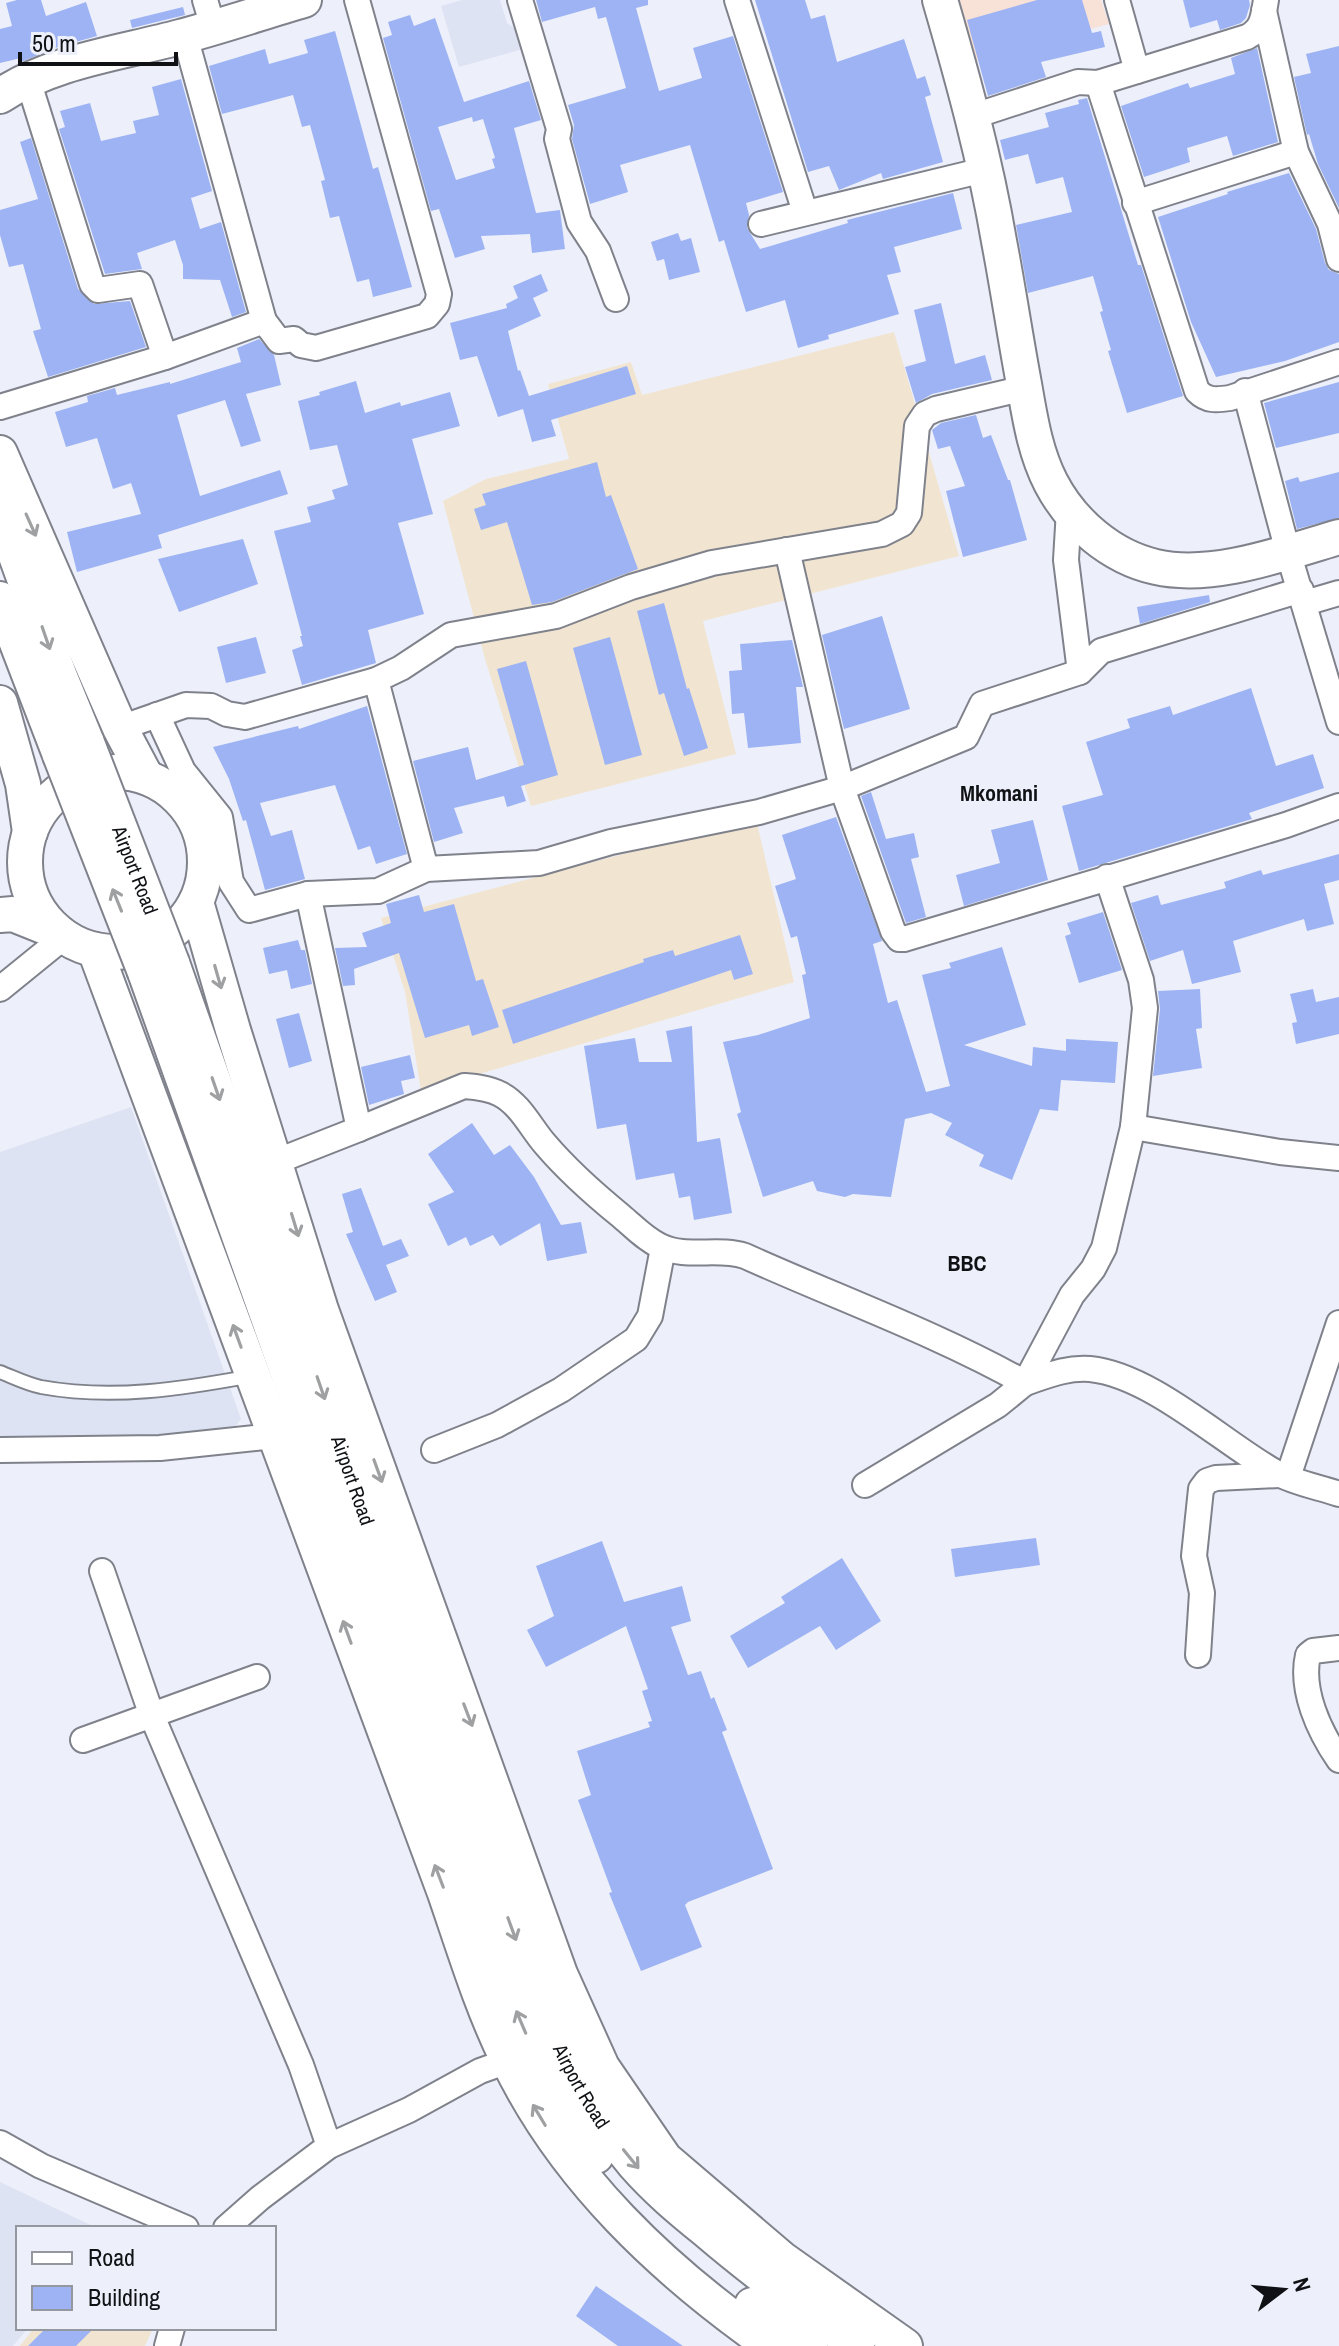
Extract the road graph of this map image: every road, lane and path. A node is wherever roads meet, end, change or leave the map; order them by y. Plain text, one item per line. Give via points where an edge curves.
1 (304, 0) edge
2 (357, 0) edge
3 (520, 0) edge
4 (737, 0) edge
5 (940, 0) edge
6 (1117, 0) edge
7 (1265, 6) edge
8 (201, 21) edge
9 (1137, 71) junction
10 (1098, 83) junction
11 (14, 88) edge
12 (974, 116) junction
13 (1296, 152) junction
14 (984, 170) junction
15 (1135, 203) junction
16 (805, 212) junction
17 (761, 224) dead end
18 (1339, 259) edge
19 (616, 299) dead end
20 (264, 321) junction
21 (165, 357) junction
22 (1339, 362) edge
23 (1025, 388) junction
24 (1245, 391) junction
25 (0, 407) edge
26 (0, 453) edge
27 (1069, 510) junction
28 (0, 512) edge
29 (1339, 537) edge
30 (787, 550) junction
31 (1288, 552) junction
32 (1339, 593) edge
33 (1303, 596) junction
34 (0, 599) edge
35 (1080, 672) junction
36 (376, 680) junction
37 (157, 715) junction
38 (5, 717) edge
39 (1339, 722) edge
40 (120, 728) junction
41 (0, 772) edge
42 (146, 777) junction
43 (842, 788) junction
44 (1339, 806) edge
45 (19, 847) edge
46 (426, 869) junction
47 (1107, 877) junction
48 (308, 894) junction
49 (196, 902) junction
50 (0, 915) edge
51 (72, 940) junction
52 (0, 989) edge
53 (1133, 1127) junction
54 (359, 1129) junction
55 (1339, 1158) edge
56 (275, 1162) junction
57 (663, 1248) junction
58 (1339, 1323) edge
59 (0, 1372) edge
60 (252, 1376) junction
61 (1025, 1383) junction
62 (274, 1436) junction
63 (0, 1450) edge
64 (434, 1450) dead end
65 (1283, 1476) junction
66 (865, 1485) dead end
67 (1339, 1494) edge
68 (102, 1571) dead end
69 (1339, 1648) edge
70 (1198, 1655) dead end
71 (257, 1677) dead end
72 (417, 1701) junction
73 (152, 1716) junction
74 (83, 1740) dead end
75 (1339, 1760) edge
76 (508, 2061) junction
77 (0, 2143) edge
78 (329, 2146) junction
79 (181, 2226) edge
80 (228, 2226) edge
81 (771, 2346) edge
82 (810, 2346) edge
83 (857, 2346) edge
84 (905, 2346) edge

1 - 8 main road
2 - 20 street via 437,285 437,304 427,316 316,348 294,339 279,341
3 - 19 street via 559,129 557,139 579,222 598,251
4 - 16 street
5 - 12 main road
6 - 9 street
7 - 9 street via 1262,25 1247,37
7 - 13 street
8 - 11 main road
8 - 20 street
9 - 10 street
10 - 12 street via 1068,85
10 - 15 street
11 - 21 street via 92,284 98,290 140,284
12 - 14 main road
13 - 15 street
13 - 18 street via 1330,224
14 - 16 street
14 - 23 main road
15 - 24 street via 1197,391 1218,400
16 - 17 street
20 - 21 street
21 - 25 street
22 - 24 street
23 - 27 main road via 1041,459
23 - 30 street via 925,414 917,426 912,500 902,524 882,534
24 - 31 street
26 -> 40 main road
27 - 31 main road via 1093,536 1155,567 1202,571
27 - 35 street via 1066,560
28 -> 72 main road, Airport Road, bridge via 172,963
29 - 31 main road
30 - 36 street via 712,563 556,616 451,635
30 - 43 street
31 - 33 street
32 - 33 street
33 - 35 street via 1101,651
33 - 39 street
72 -> 34 main road, Airport Road, bridge
35 - 43 street via 982,704 966,737
36 - 37 street via 245,717 211,706 186,705
36 - 46 street
37 - 40 street
37 - 48 street via 183,771 220,817 231,882 249,910
38 - 41 main road
38 - 45 main road via 23,784
40 - 42 main road
42 - 45 main road via 115,771 70,784 45,804
42 - 49 main road via 174,793 200,832 206,864
43 - 46 street via 539,863
43 - 47 street via 899,939
44 - 47 street
45 - 51 main road via 31,894 45,919
46 - 48 street via 378,891
47 - 53 street via 1145,1008
48 - 54 street
49 - 51 main road via 179,927 154,944 125,952
49 -> 56 main road
50 - 51 main road via 13,914
51 - 52 street
60 -> 51 main road
53 - 55 street
53 - 61 street via 1104,1248
54 - 56 street
54 - 57 street via 464,1086 501,1094 577,1178
56 -> 84 main road via 409,1557 560,1974 602,2067 665,2159 782,2259
57 - 61 street via 745,1256 925,1333
57 - 64 street via 650,1316 636,1339 561,1390 497,1425
58 - 65 street
59 - 60 lane via 39,1386 117,1394
60 - 62 main road
61 - 65 street via 1072,1369 1106,1372 1160,1395
61 - 66 street via 998,1405
62 - 63 street via 160,1448
76 -> 62 main road
65 - 67 street
65 - 70 street via 1216,1478 1201,1489 1194,1556 1202,1593
68 - 73 street
69 - 75 street via 1313,1651 1306,1674 1314,1714
71 - 73 street
82 -> 72 main road, Airport Road via 648,2220 564,2110 510,1996
72 -> 83 main road, Airport Road via 532,1983 586,2095 635,2165 664,2196 763,2279
73 - 74 street
73 - 78 street via 301,2065
76 - 78 street
81 -> 76 main road via 650,2251 599,2196 542,2122
77 - 79 street
78 - 80 street

